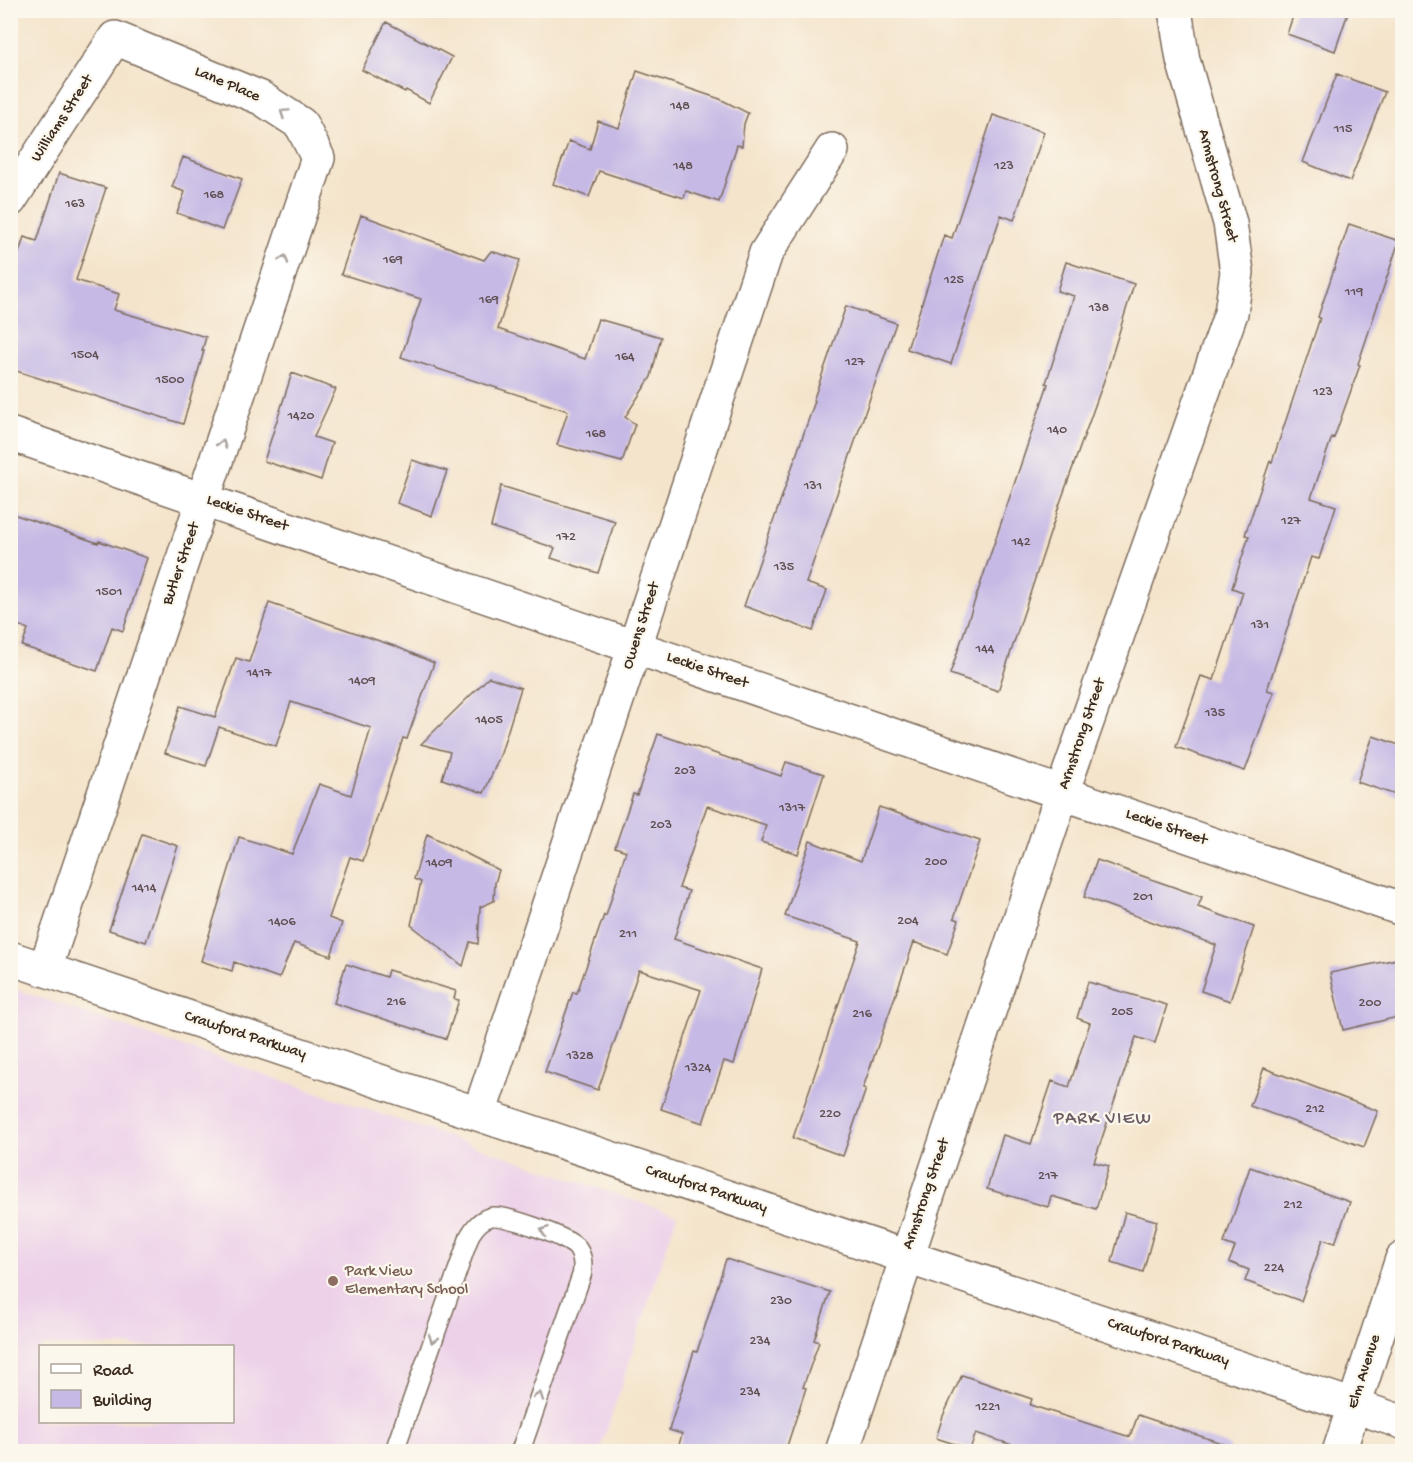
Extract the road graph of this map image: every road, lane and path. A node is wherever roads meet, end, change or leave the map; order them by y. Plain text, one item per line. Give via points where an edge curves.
1 (1175, 10) edge
2 (115, 38) joint
3 (832, 150) dead end
4 (318, 159) joint
5 (10, 200) edge
6 (10, 434) edge
7 (204, 499) junction
8 (635, 647) junction
9 (1062, 793) junction
10 (1402, 909) edge
11 (10, 958) edge
12 (45, 969) junction
13 (479, 1114) junction
14 (906, 1257) junction
15 (1402, 1259) edge
16 (1355, 1406) junction
17 (1402, 1422) edge
18 (394, 1452) edge
19 (520, 1452) edge
20 (842, 1452) edge
21 (1339, 1452) edge

1 - 9 street, Armstrong Street via 1183,60 1230,223 1237,272 1231,313
4 -> 2 street, Lane Place via 301,124 261,98
2 - 5 street, Williams Street
3 - 8 street, Owens Street via 766,253
7 -> 4 street, Butler Street
6 - 7 street, Leckie Street
7 - 8 street, Leckie Street
7 - 12 street, Butler Street
8 - 9 street, Leckie Street
8 - 13 street, Owens Street
9 - 10 street, Leckie Street
9 - 14 street, Armstrong Street
11 - 12 street, Crawford Parkway
12 - 13 street, Crawford Parkway
13 - 14 street, Crawford Parkway
14 - 16 street, Crawford Parkway
14 - 20 street, Armstrong Street
15 - 16 street, Elm Avenue
16 - 17 street, Crawford Parkway
16 - 21 street, Elm Avenue
19 -> 18 lane via 582,1274 583,1260 576,1247 564,1238 491,1216 478,1223 470,1236

